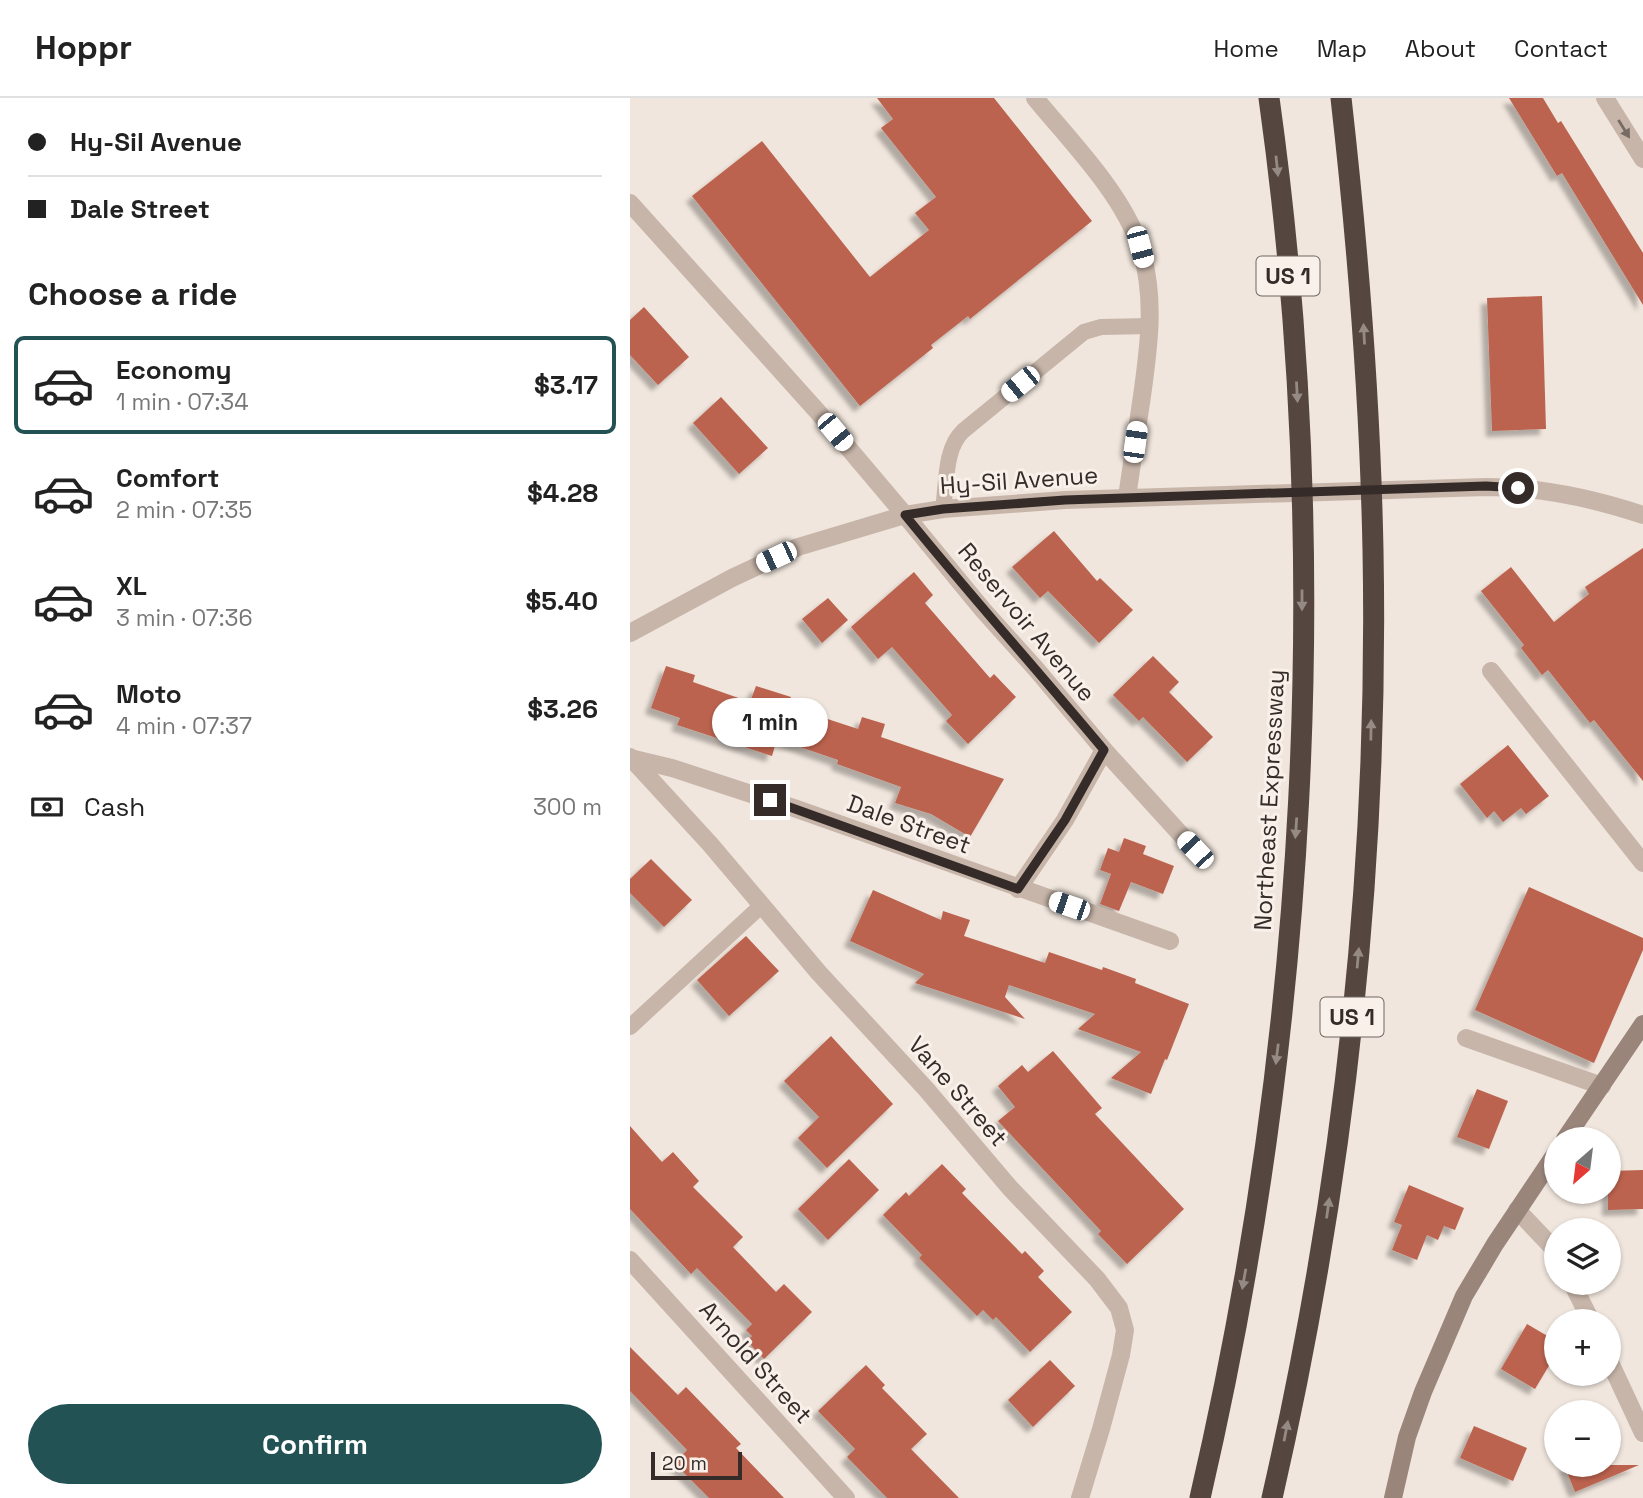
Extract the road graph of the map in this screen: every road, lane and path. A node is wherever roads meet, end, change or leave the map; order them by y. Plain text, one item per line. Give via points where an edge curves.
1 (1035, 98) edge
2 (1269, 98) edge
3 (1341, 98) edge
4 (1605, 98) edge
5 (1643, 159) edge
6 (630, 203) edge
7 (1150, 326) junction
8 (1128, 497) junction
9 (943, 509) junction
10 (905, 515) junction
11 (1643, 515) edge
12 (630, 633) edge
13 (1491, 671) dead end
14 (1104, 750) junction
15 (630, 758) edge
16 (1195, 850) dead end
17 (1643, 863) edge
18 (1018, 889) junction
19 (762, 905) junction
20 (1170, 941) dead end
21 (1643, 1024) edge
22 (630, 1027) edge
23 (1466, 1038) dead end
24 (1602, 1086) junction
25 (1573, 1127) edge
26 (1544, 1171) edge
27 (1517, 1210) junction
28 (1544, 1238) edge
29 (630, 1260) edge
30 (1621, 1386) edge
31 (1643, 1433) edge
32 (846, 1498) edge
33 (1080, 1498) edge
34 (1199, 1498) edge
35 (1272, 1498) edge
36 (1394, 1498) edge

1 - 7 street via 1090,164 1128,222 1147,273
2 -> 34 highway, Northeast Expressway / US 1 via 1300,454 1299,792 1281,1015 1251,1237
35 -> 3 highway, US 1 via 1325,1230 1354,1004 1370,779 1371,451
4 -> 5 street
6 - 10 street, Reservoir Avenue
7 - 8 street
7 - 9 lane via 1084,332 957,436
8 - 9 street, Hy-Sil Avenue
8 - 11 street, Hy-Sil Avenue via 1502,487 1584,498
9 - 10 street, Hy-Sil Avenue
10 - 12 street, Hy-Sil Avenue via 798,547
10 - 14 street, Reservoir Avenue
13 - 17 street
14 - 16 street, Reservoir Avenue
14 - 18 street via 1065,820
15 - 18 street, Dale Street via 794,808
15 - 19 street, Vane Street
18 - 20 street, Dale Street
19 - 22 lane
19 - 33 street, Vane Street via 1119,1308 1125,1330 1121,1355
21 - 24 main road
23 - 24 street
24 - 25 main road
26 - 27 main road
27 - 28 street
27 - 36 main road via 1459,1308 1407,1437
29 - 32 street, Arnold Street
30 - 31 street

